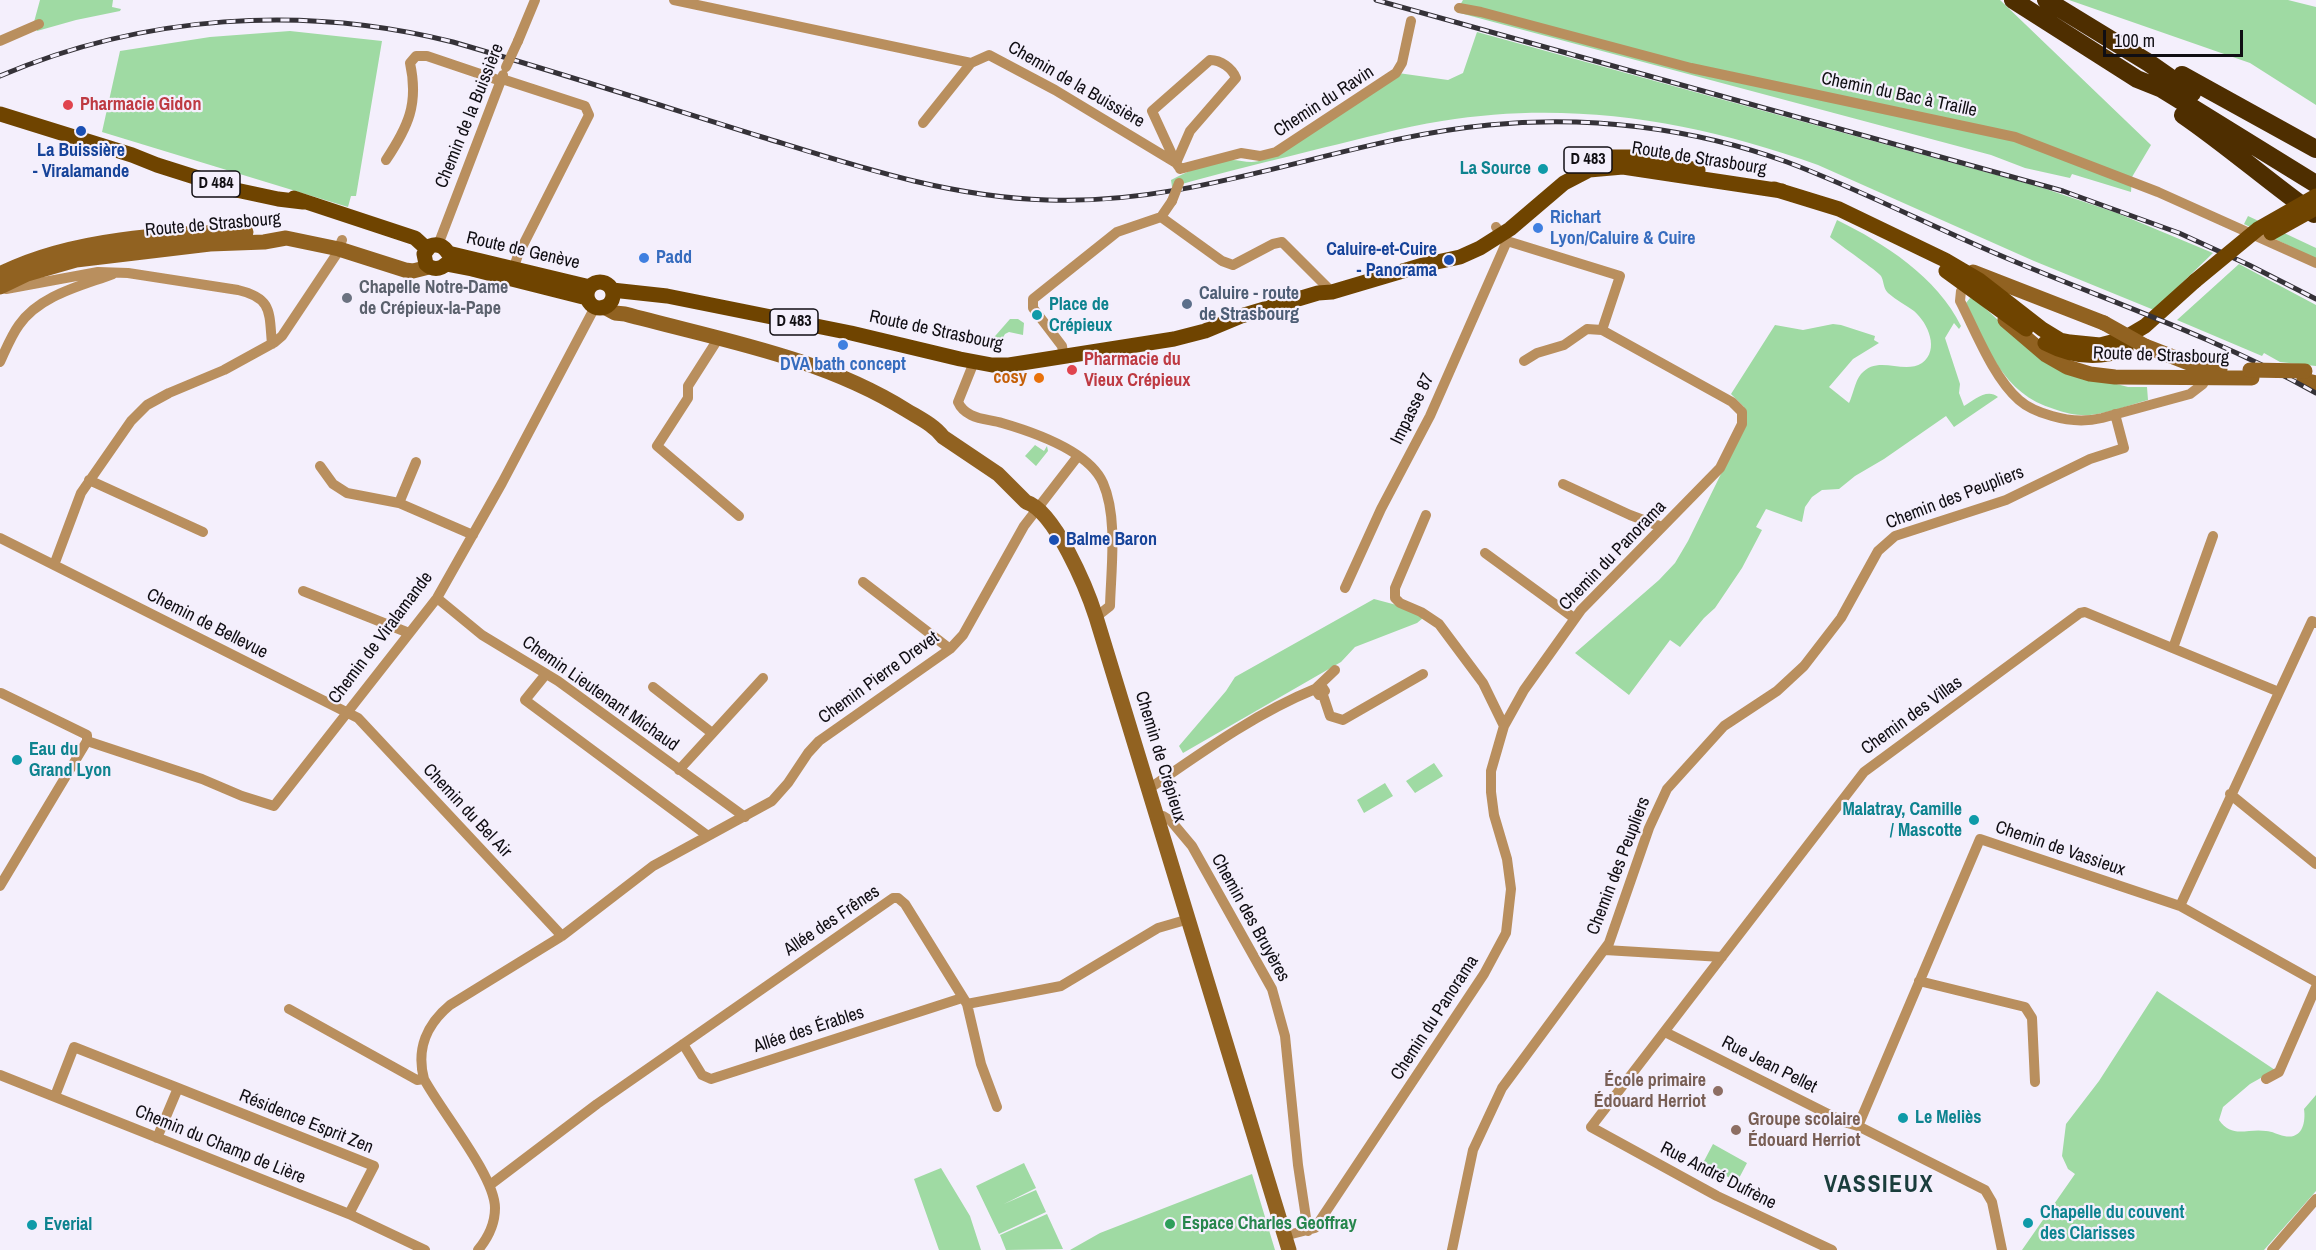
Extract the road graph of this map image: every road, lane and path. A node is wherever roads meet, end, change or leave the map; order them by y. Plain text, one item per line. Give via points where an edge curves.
1 (535, 0) edge
2 (674, 0) edge
3 (2013, 0) edge
4 (2046, 0) edge
5 (1459, 8) dead end
6 (1411, 21) dead end
7 (39, 24) dead end
8 (0, 41) edge
9 (971, 63) junction
10 (2149, 63) junction
11 (2137, 78) junction
12 (501, 80) junction
13 (0, 114) edge
14 (923, 123) dead end
15 (2316, 149) edge
16 (386, 160) dead end
17 (1178, 166) junction
18 (2316, 170) edge
19 (2316, 184) edge
20 (2316, 196) edge
21 (2316, 208) edge
22 (2316, 216) edge
23 (1161, 217) junction
24 (1502, 234) junction
25 (1904, 242) junction
26 (341, 245) junction
27 (435, 256) junction
28 (1945, 260) junction
29 (2316, 263) edge
30 (513, 270) junction
31 (0, 274) edge
32 (114, 274) junction
33 (1964, 284) junction
34 (2199, 284) junction
35 (0, 289) edge
36 (1332, 292) junction
37 (1991, 297) junction
38 (600, 298) junction
39 (1602, 330) junction
40 (718, 339) junction
41 (272, 344) junction
42 (1064, 358) junction
43 (1524, 361) dead end
44 (0, 362) edge
45 (974, 362) junction
46 (2208, 373) junction
47 (2310, 377) edge
48 (2115, 414) junction
49 (1078, 456) junction
50 (416, 462) dead end
51 (320, 466) dead end
52 (89, 480) junction
53 (1563, 484) dead end
54 (399, 503) junction
55 (1035, 507) junction
56 (1426, 515) dead end
57 (739, 516) dead end
58 (1662, 527) junction
59 (203, 532) dead end
60 (472, 535) junction
61 (2213, 536) dead end
62 (0, 538) edge
63 (1485, 553) dead end
64 (54, 565) junction
65 (863, 582) dead end
66 (1345, 588) dead end
67 (303, 591) dead end
68 (437, 598) junction
69 (1096, 616) junction
70 (1574, 618) junction
71 (2316, 623) edge
72 (409, 633) junction
73 (2173, 648) junction
74 (950, 649) junction
75 (1335, 670) dead end
76 (546, 674) junction
77 (1423, 674) dead end
78 (763, 678) dead end
79 (653, 687) dead end
80 (1320, 690) junction
81 (2279, 692) junction
82 (1, 693) edge
83 (346, 711) junction
84 (1504, 726) junction
85 (712, 733) junction
86 (87, 741) junction
87 (679, 770) junction
88 (1150, 788) junction
89 (2230, 794) junction
90 (1158, 816) junction
91 (745, 817) junction
92 (708, 836) junction
93 (2316, 864) edge
94 (0, 886) edge
95 (2180, 906) junction
96 (1189, 919) junction
97 (562, 936) junction
98 (1605, 950) junction
99 (1722, 957) junction
100 (1919, 981) junction
101 (2316, 982) edge
102 (2316, 987) edge
103 (964, 1001) junction
104 (289, 1009) dead end
105 (1665, 1032) junction
106 (683, 1044) junction
107 (0, 1075) edge
108 (424, 1079) junction
109 (2266, 1079) dead end
110 (2035, 1082) dead end
111 (178, 1088) junction
112 (55, 1096) junction
113 (997, 1107) dead end
114 (1858, 1126) junction
115 (1591, 1127) joint
116 (157, 1138) junction
117 (490, 1185) junction
118 (2316, 1199) edge
119 (349, 1214) junction
120 (1308, 1231) junction
121 (1286, 1243) edge
122 (426, 1250) edge
123 (478, 1250) edge
124 (1452, 1250) edge
125 (1832, 1250) edge
126 (2002, 1250) edge
127 (2272, 1250) edge

1 - 12 street, Chemin de la Buissière, bridge
2 - 9 street, Chemin de la Buissière
3 - 11 highway
4 - 10 highway
5 - 29 street, Chemin du Bac à Traille via 1690,68 2015,137 2158,192
6 - 17 street, Chemin du Ravin via 1396,73 1276,152 1260,156 1241,153
7 - 8 street
9 - 14 street
9 - 17 street, Chemin de la Buissière via 989,55 1055,90
10 - 15 highway via 2178,73
10 - 18 highway
11 - 19 highway via 2162,89
11 - 22 highway via 2158,98
12 - 16 street via 428,56 416,56 410,63 414,80 407,126
12 - 27 street, Chemin de la Buissière
12 - 30 street via 585,106 589,115
13 - 27 main road, Route de Genève / D 484 via 132,154 279,191 416,238
17 - 17 street via 1190,131 1236,78 1233,70 1217,60 1210,60 1152,111
17 - 23 street, bridge via 1179,183
20 - 34 main road, bridge via 2258,229
21 - 34 main road, bridge via 2260,240
23 - 36 street via 1233,265 1282,242
23 - 42 street via 1117,232 1033,298 1033,308 1062,346
24 - 25 main road, Route de Strasbourg / D 483 via 1580,173 1623,167 1782,191 1839,209
24 - 36 main road, Route de Strasbourg / D 483 via 1470,253
24 - 39 street via 1620,276
24 - 66 street, Impasse 87 via 1430,416
25 - 28 main road, Route de Strasbourg
25 - 33 main road, Route de Strasbourg / D 483
26 - 27 main road, Route de Strasbourg via 413,271
26 - 31 main road, Route de Strasbourg via 274,232 154,237 61,252
26 - 35 main road, Route de Strasbourg via 286,238 140,251 76,260 27,274
26 - 41 street via 282,336
27 - 30 main road, Route de Genève / D 483
27 - 38 main road, Route de Genève / D 483 via 472,269
28 - 37 main road via 1979,280
28 - 46 main road, Route de Strasbourg, bridge via 2104,323
30 - 38 main road, Route de Genève / D 483
32 - 35 street via 98,272
32 - 41 street via 251,293 269,310
32 - 44 street via 41,305 20,323
33 - 37 main road, Route de Strasbourg / D 483
33 - 48 street via 1960,301 1995,369 2019,401 2045,414 2075,421
34 - 37 main road via 2137,344 2091,356 2063,351 2044,342
36 - 42 main road, Route de Strasbourg / D 483 via 1318,293 1174,339
37 - 46 main road, Route de Strasbourg / D 483 via 2036,348 2067,367 2115,377
38 - 40 main road, Chemin de Crépieux via 615,313
38 - 45 main road, Route de Strasbourg / D 483 via 667,296
38 - 60 street, Chemin de Viralamande
39 - 43 street via 1587,329 1564,345
39 - 58 street, Chemin du Panorama via 1732,402 1742,412 1742,424 1720,468
40 - 55 main road, Chemin de Crépieux via 845,377 900,406 998,474
40 - 57 street via 688,386 688,398 657,446
41 - 52 street via 147,405
42 - 45 main road, Route de Strasbourg / D 483 via 1009,365
45 - 49 street via 958,402 964,411 1027,430
46 - 47 main road, Route de Strasbourg, bridge
46 - 48 street via 2198,389 2182,398
48 - 98 street, Chemin des Peupliers via 2124,448 2090,459 2006,500 1895,536 1883,545 1841,618 1804,666 1777,691 1724,726 1670,784 1649,828
49 - 55 street, Chemin Pierre Drevet
49 - 69 street via 1089,463 1102,481 1109,509 1110,606
50 - 54 street
51 - 54 street via 333,484 347,493
52 - 59 street
52 - 64 street
53 - 58 street
54 - 60 street
55 - 69 main road, Chemin de Crépieux via 1073,560
55 - 74 street, Chemin Pierre Drevet via 963,635
56 - 84 street via 1395,588 1395,598 1439,624 1483,683
58 - 70 street, Chemin du Panorama
60 - 68 street, Chemin de Viralamande
61 - 73 street
62 - 64 street, Chemin de Bellevue
63 - 70 street
64 - 83 street, Chemin de Bellevue
65 - 74 street
67 - 72 street
68 - 72 street, Chemin de Viralamande
68 - 76 street, Chemin Lieutenant Michaud via 482,635
69 - 88 main road, Chemin de Crépieux
70 - 84 street, Chemin du Panorama
71 - 81 street via 2312,621
72 - 83 street, Chemin de Viralamande
73 - 81 street, Chemin des Villas
73 - 99 street, Chemin des Villas via 2080,613 1864,772
74 - 91 street, Chemin Pierre Drevet via 819,741 780,794
75 - 80 street
76 - 87 street, Chemin Lieutenant Michaud
76 - 92 street via 525,700
77 - 80 street via 1343,720 1329,716
78 - 85 street
79 - 85 street
80 - 88 street via 1271,711
81 - 89 street
82 - 86 street, Chemin de Viralamande via 87,735
83 - 86 street, Chemin de Viralamande via 274,806
83 - 97 street, Chemin du Bel Air via 358,718
84 - 120 street, Chemin du Panorama via 1491,781 1494,815 1511,889 1503,941 1367,1151 1315,1228
85 - 87 street
86 - 94 street
87 - 91 street, Chemin Lieutenant Michaud
88 - 90 main road, Chemin de Crépieux
89 - 93 street
89 - 95 street
90 - 96 main road, Chemin de Crépieux
90 - 120 street, Chemin des Bruyères via 1171,821 1191,846 1272,988 1285,1036
91 - 92 street, Chemin Pierre Drevet
92 - 97 street, Chemin Pierre Drevet via 648,869
95 - 100 street, Chemin de Vassieux via 1980,839
95 - 101 street
96 - 103 street via 1158,928 1061,986
96 - 121 main road, Chemin de Crépieux
97 - 108 street, Chemin Pierre Drevet via 439,1014 421,1050
98 - 99 street
98 - 124 street, Chemin des Peupliers via 1502,1088 1473,1149
99 - 105 street, Chemin des Villas
100 - 110 street via 2025,1006 2032,1018
100 - 114 street, Chemin de Vassieux
102 - 109 street via 2279,1072
103 - 106 street, Allée des Érables via 711,1079 702,1075
103 - 106 street, Allée des Frênes via 904,904 893,898
103 - 113 street
104 - 108 street via 417,1080
105 - 114 street, Rue Jean Pellet
105 - 115 street, Chemin des Villas
106 - 117 street, Allée des Frênes
107 - 112 street, Chemin du Champ de Lière
108 - 117 street, Chemin Pierre Drevet
111 - 112 street, Résidence Esprit Zen via 74,1047
111 - 116 street
111 - 119 street, Résidence Esprit Zen via 374,1166
112 - 116 street, Chemin du Champ de Lière
114 - 126 street via 1985,1190 1992,1202
115 - 125 street, Rue André Dufrène via 1717,1196
116 - 119 street, Chemin du Champ de Lière
117 - 123 street, Chemin Pierre Drevet via 495,1207 493,1226
118 - 127 street
119 - 122 street, Chemin du Champ de Lière
120 - 121 street

